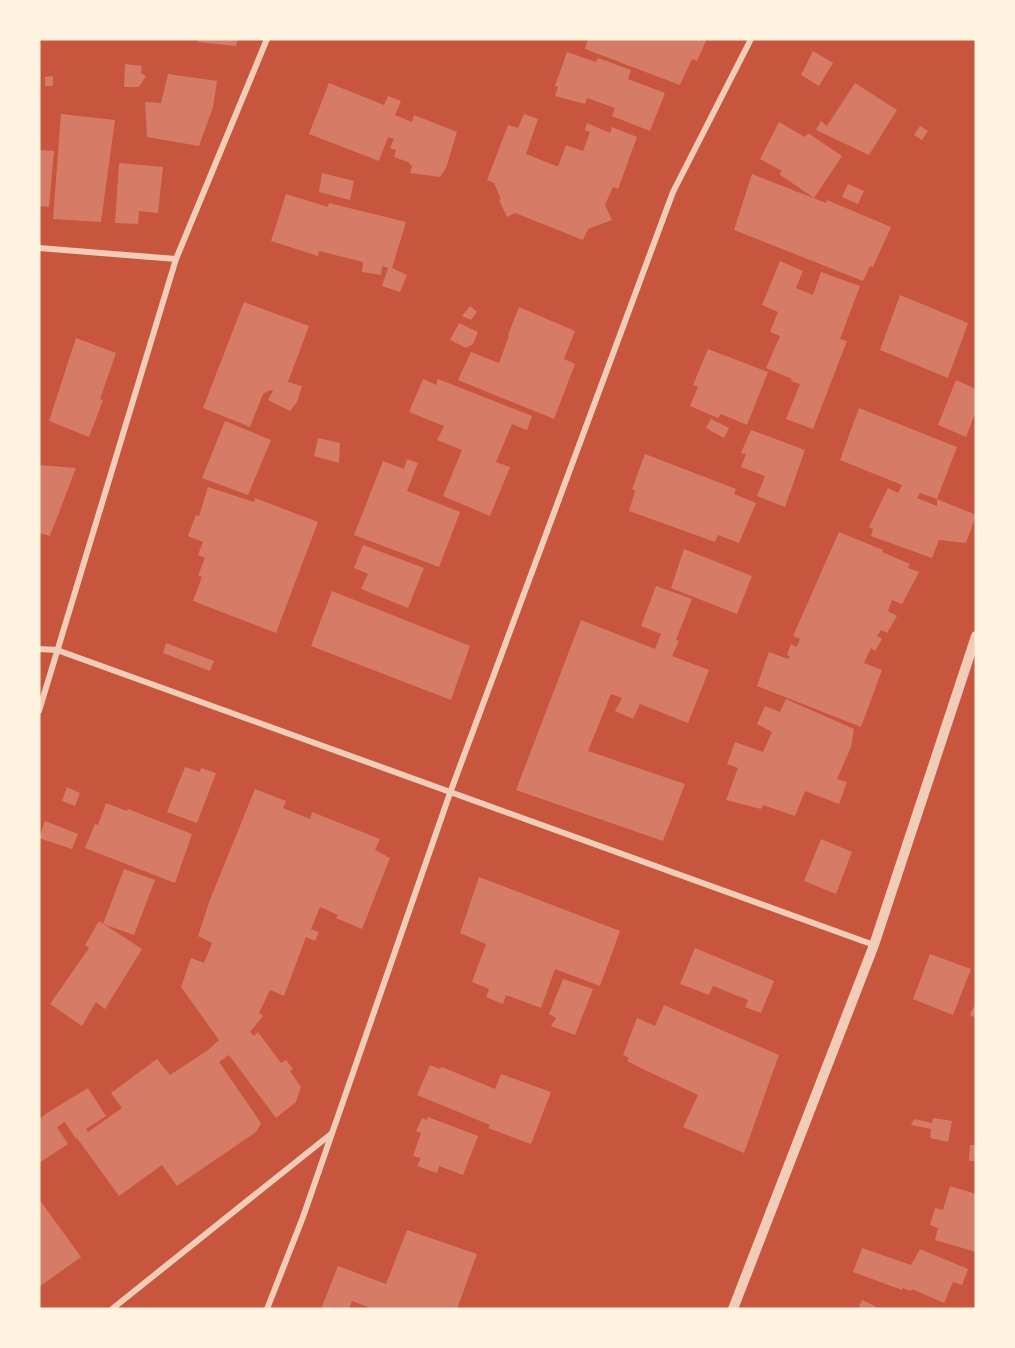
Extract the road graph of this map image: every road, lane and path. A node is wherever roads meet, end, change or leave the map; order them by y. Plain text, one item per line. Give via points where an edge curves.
1 (267, 39) edge
2 (751, 39) edge
3 (39, 248) edge
4 (176, 259) junction
5 (976, 636) edge
6 (39, 649) edge
7 (57, 650) junction
8 (39, 711) edge
9 (450, 793) junction
10 (874, 945) junction
11 (332, 1133) junction
12 (112, 1309) edge
13 (267, 1309) edge
14 (733, 1309) edge

1 - 4 street
2 - 9 street via 673,192
3 - 4 street
4 - 7 street
5 - 10 street
6 - 7 street
7 - 8 street
7 - 9 street
9 - 10 street
9 - 11 street
10 - 14 street
11 - 12 street
11 - 13 street

